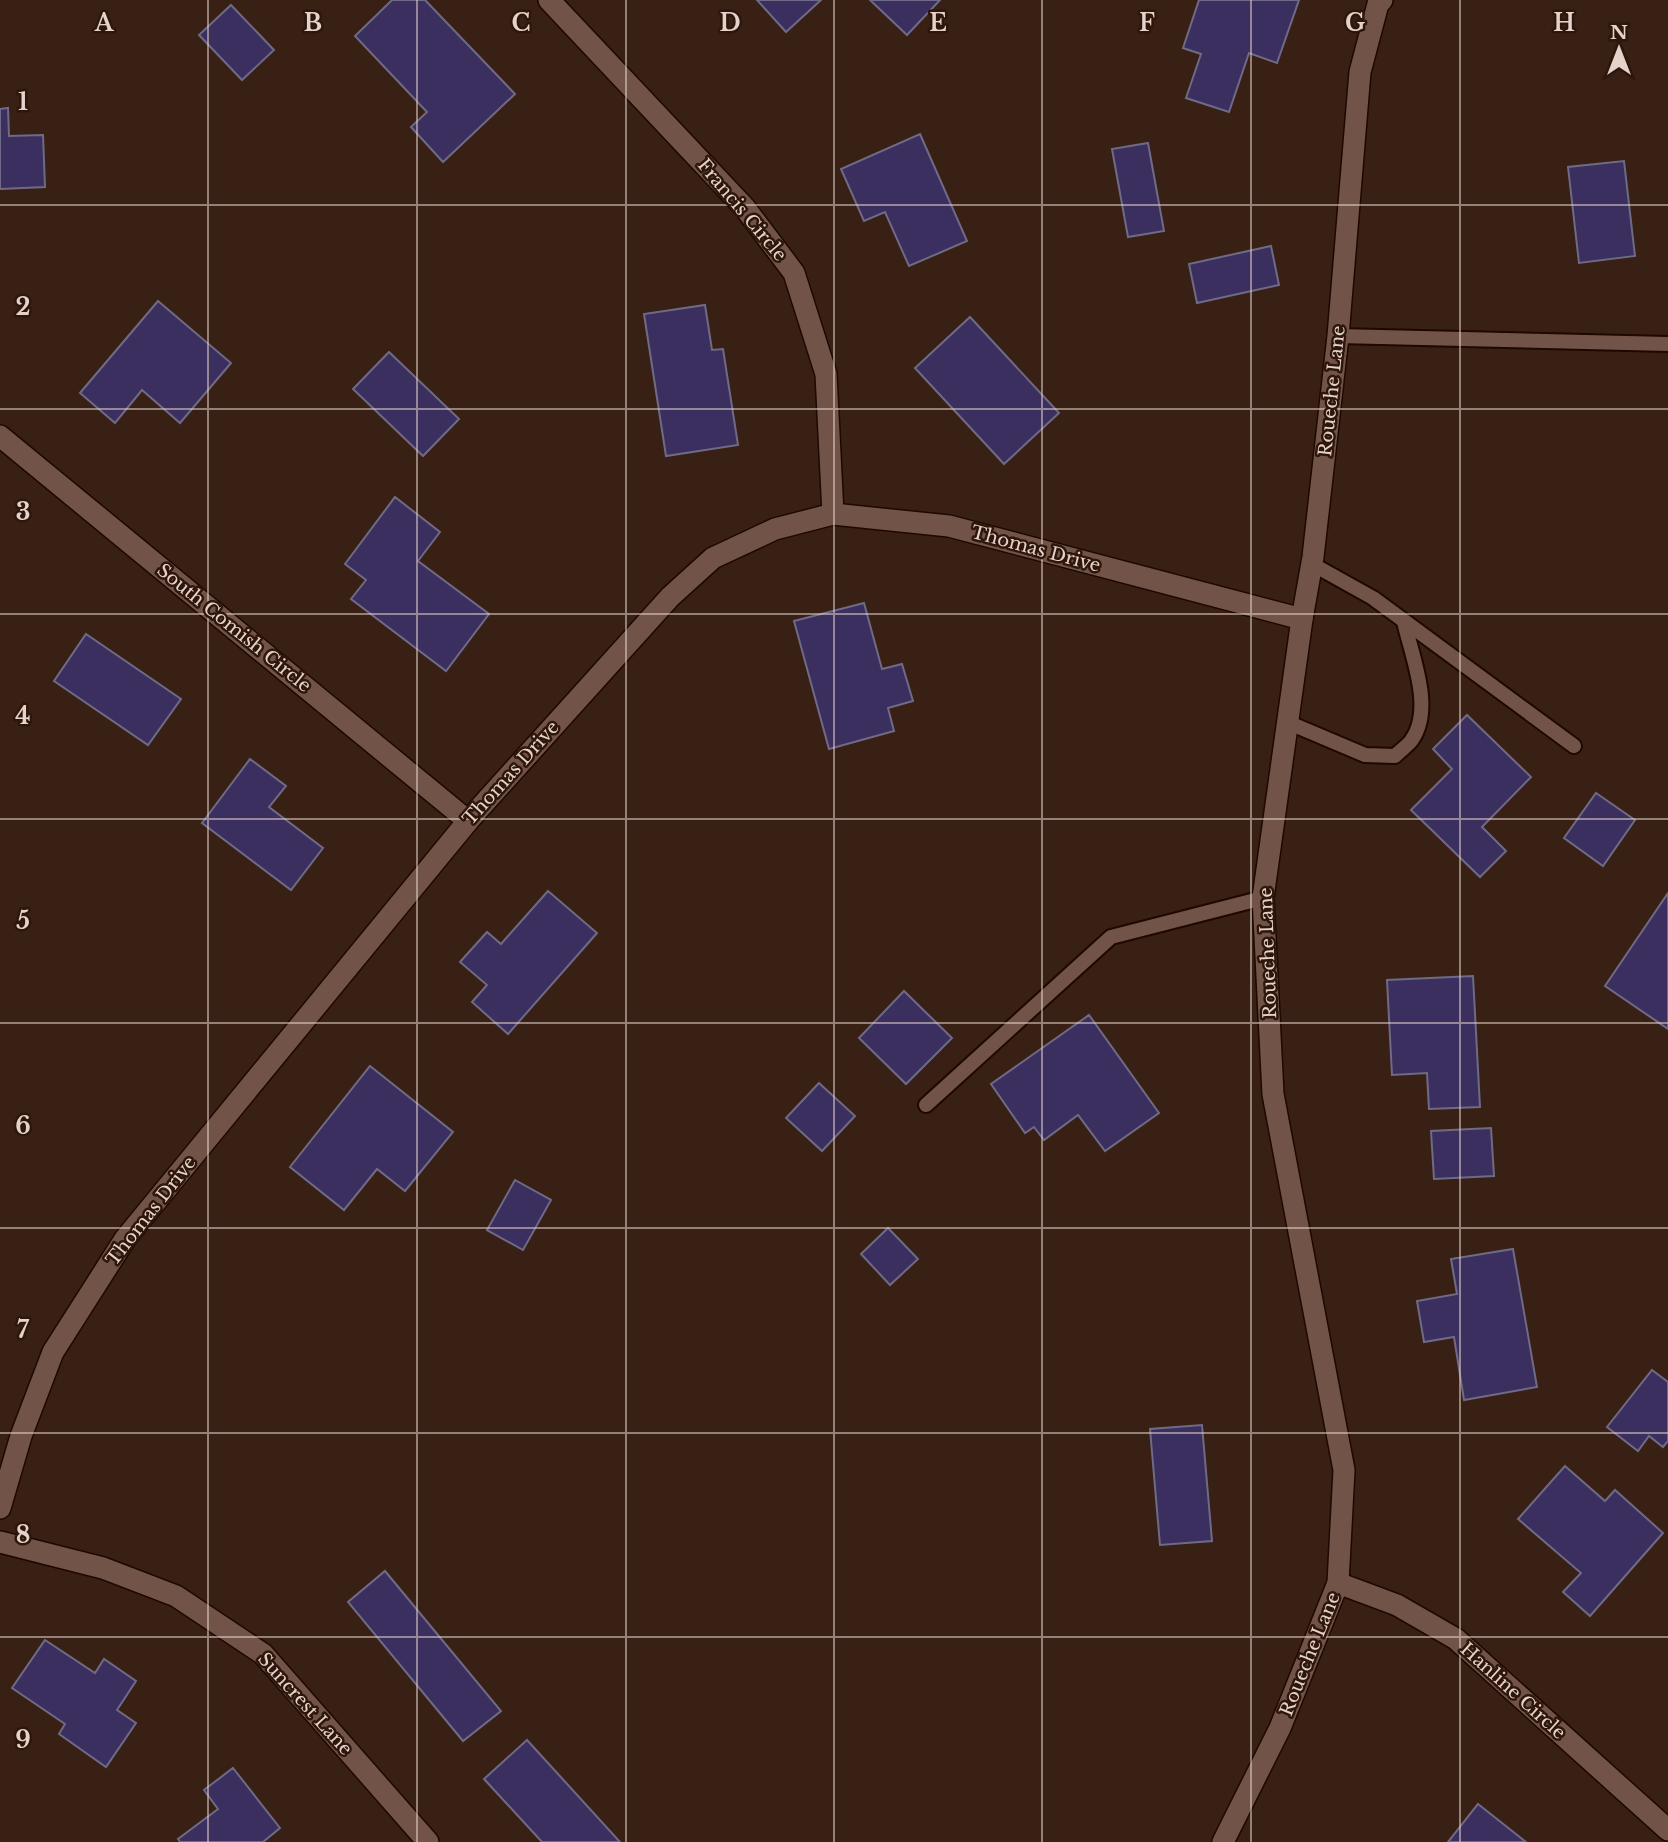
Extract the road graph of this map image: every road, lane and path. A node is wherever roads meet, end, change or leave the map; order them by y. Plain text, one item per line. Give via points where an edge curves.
1 (549, 0) edge
2 (1382, 0) edge
3 (1338, 336) junction
4 (1668, 344) edge
5 (0, 436) edge
6 (833, 514) junction
7 (1312, 564) junction
8 (1302, 619) junction
9 (1404, 621) junction
10 (1287, 722) junction
11 (1574, 746) dead end
12 (468, 821) junction
13 (1263, 898) junction
14 (926, 1105) dead end
15 (0, 1508) edge
16 (0, 1542) edge
17 (1338, 1583) junction
18 (1668, 1829) edge
19 (428, 1842) edge
20 (1223, 1842) edge

1 - 6 street, Francis Circle via 745,208 794,273 826,374
2 - 3 street, Roueche Lane via 1360,72
3 - 4 lane
3 - 7 street, Roueche Lane
5 - 12 street, South Comish Circle
6 - 8 street, Thomas Drive via 949,526
6 - 12 street, Thomas Drive via 775,529 713,558 670,597
7 - 8 street, Roueche Lane
7 - 9 lane
8 - 10 street, Roueche Lane
9 - 10 lane via 1422,701 1418,728 1395,756 1365,755
9 - 11 lane
10 - 13 street, Roueche Lane
12 - 15 street, Thomas Drive via 125,1239 53,1352
13 - 14 lane via 1111,937
13 - 17 street, Roueche Lane via 1273,1094 1344,1470
16 - 19 street, Suncrest Lane via 103,1568 176,1596 262,1654
17 - 18 street, Hanline Circle via 1397,1605 1456,1639
17 - 20 street, Roueche Lane via 1280,1728

